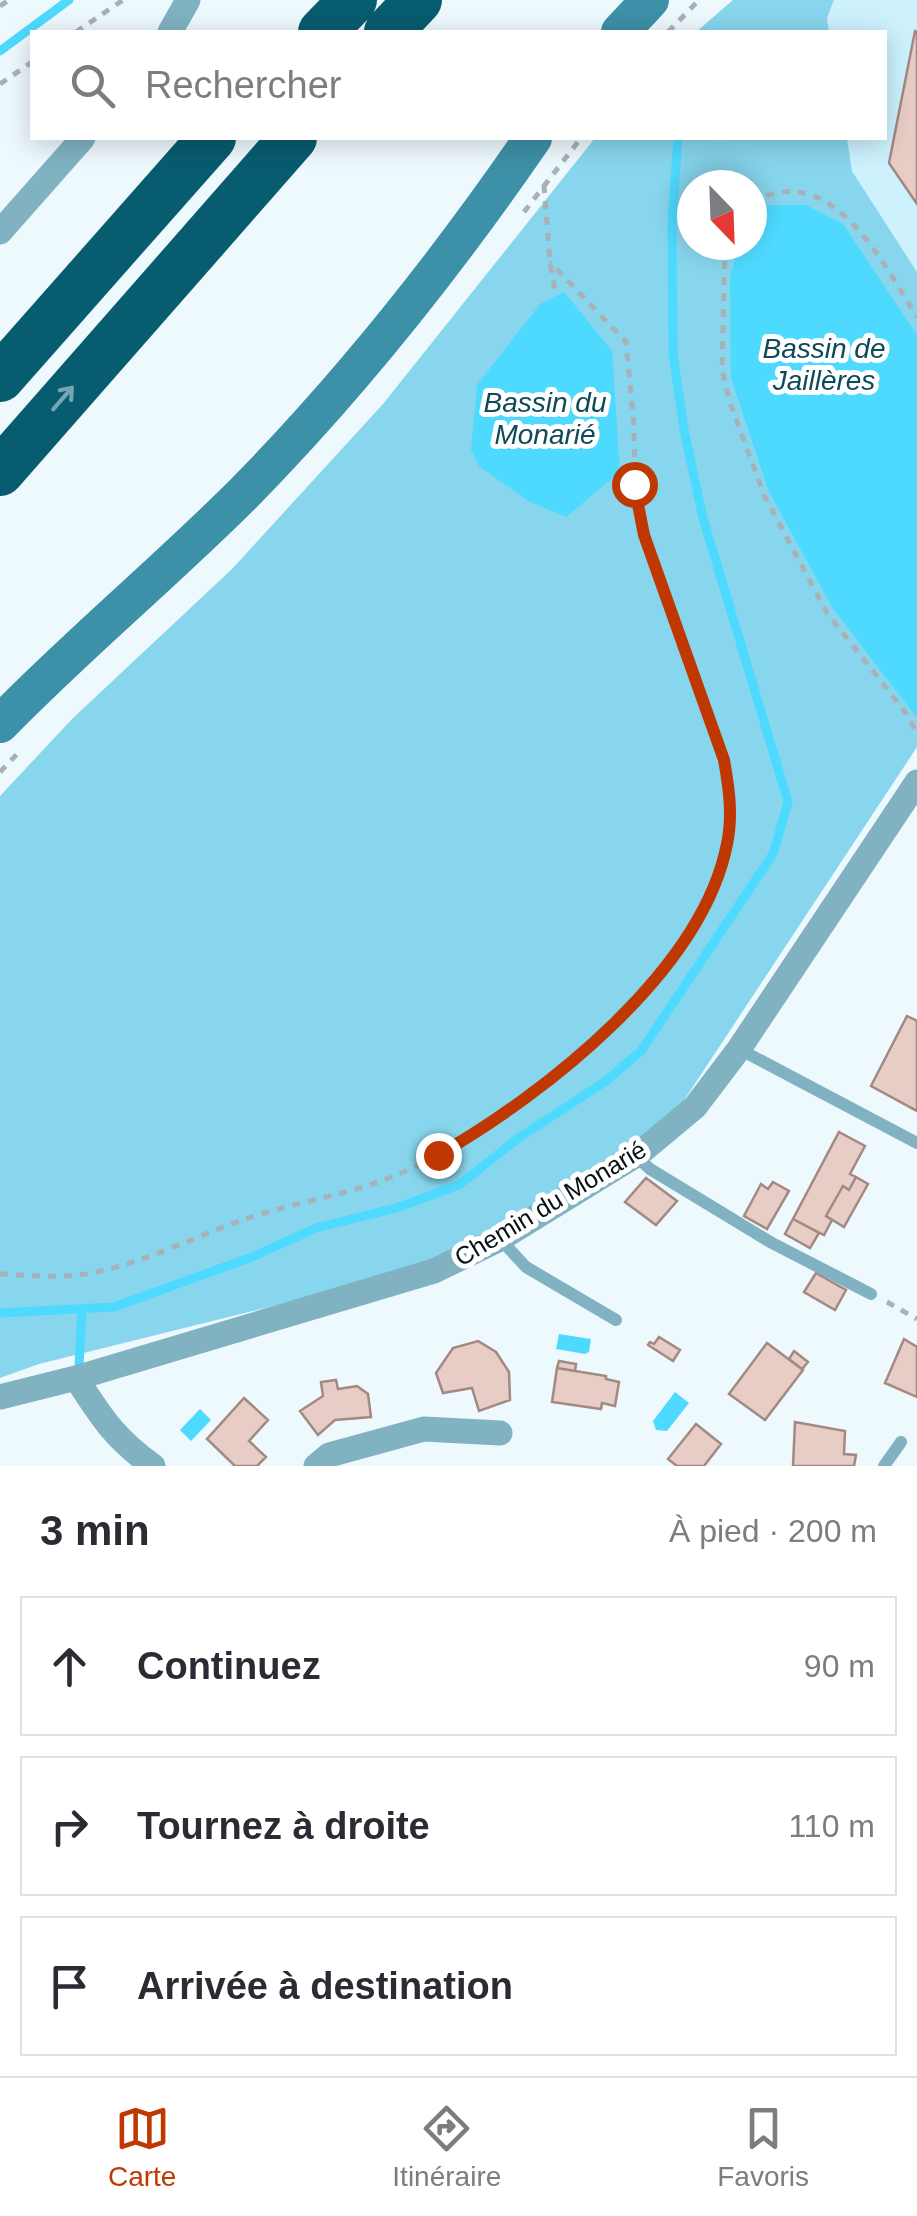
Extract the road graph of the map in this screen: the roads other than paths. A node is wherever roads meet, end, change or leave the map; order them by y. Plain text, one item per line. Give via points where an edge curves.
1 (188, 0) edge
2 (334, 0) edge
3 (353, 0) edge
4 (418, 0) edge
5 (650, 0) edge
6 (171, 30) edge
7 (307, 30) edge
8 (324, 30) edge
9 (390, 30) edge
10 (622, 30) edge
11 (81, 140) edge
12 (210, 140) edge
13 (221, 140) edge
14 (291, 140) edge
15 (532, 140) edge
16 (0, 232) edge
17 (38, 333) junction
18 (0, 378) edge
19 (0, 472) edge
20 (0, 724) edge
21 (917, 782) edge
22 (738, 1050) junction
23 (916, 1145) edge
24 (635, 1155) junction
25 (500, 1239) junction
26 (871, 1294) road end
27 (616, 1320) dead end
28 (76, 1378) junction
29 (0, 1396) edge
30 (500, 1433) dead end
31 (902, 1442) dead end
32 (118, 1454) edge
33 (154, 1466) edge
34 (316, 1466) edge
35 (884, 1466) edge

1 - 6 street
2 - 7 highway
3 - 8 highway
4 - 9 highway
5 - 10 main road
11 - 16 street
12 - 17 highway
13 - 17 highway
19 -> 14 highway
15 - 20 main road via 322,409 199,538
17 - 18 highway
21 - 22 street, Chemin du Monarié
22 - 23 lane
22 - 24 street, Chemin du Monarié via 695,1107
24 - 25 street, Chemin du Monarié
24 - 26 lane via 772,1243
25 - 27 lane via 526,1266
25 - 28 street, Chemin du Monarié via 434,1271
28 - 29 street, Chemin du Monarié
28 - 32 street
30 - 34 street via 424,1429 328,1456
31 - 35 lane
32 - 33 street

